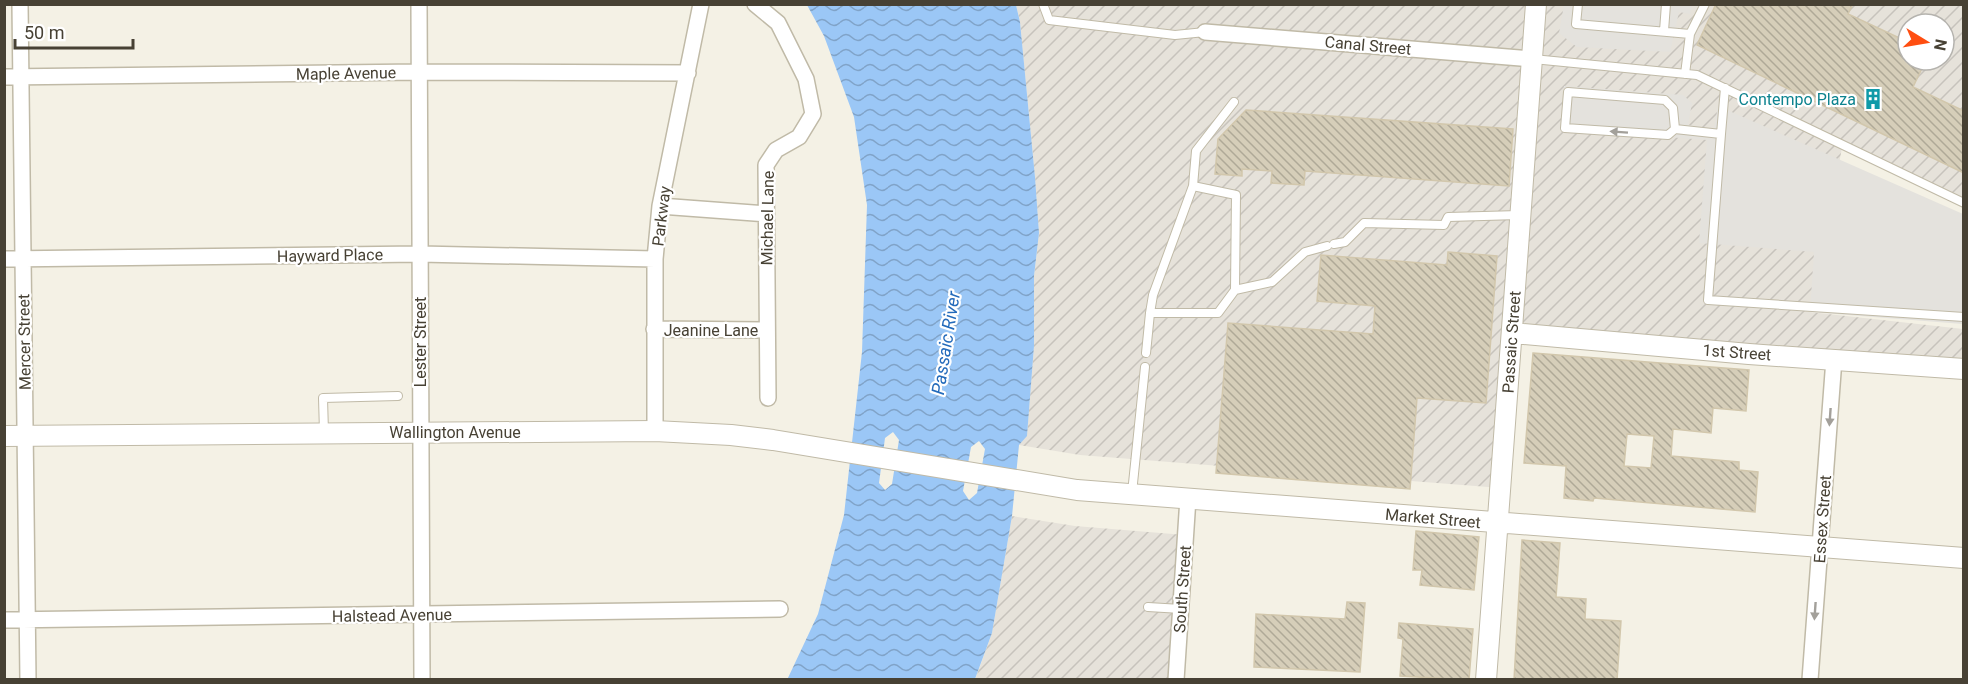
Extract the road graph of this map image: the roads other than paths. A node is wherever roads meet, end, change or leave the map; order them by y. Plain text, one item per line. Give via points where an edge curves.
1 (20, 4) edge
2 (419, 4) edge
3 (701, 4) edge
4 (755, 4) edge
5 (1043, 4) edge
6 (1536, 4) edge
7 (1578, 4) edge
8 (1666, 4) edge
9 (1705, 4) edge
10 (1664, 31) junction
11 (1205, 32) joint
12 (1690, 34) junction
13 (1532, 59) junction
14 (419, 72) junction
15 (688, 73) junction
16 (1685, 74) junction
17 (4, 77) edge
18 (21, 77) junction
19 (1725, 88) junction
20 (1234, 102) dead end
21 (1675, 129) junction
22 (1721, 134) junction
23 (1193, 186) junction
24 (1964, 203) edge
25 (660, 206) junction
26 (766, 214) junction
27 (1520, 215) junction
28 (420, 254) junction
29 (23, 258) junction
30 (655, 258) junction
31 (4, 259) edge
32 (1235, 291) junction
33 (1150, 312) junction
34 (1964, 317) edge
35 (654, 329) junction
36 (767, 330) junction
37 (1512, 333) junction
38 (1146, 353) dead end
39 (1834, 359) junction
40 (1145, 367) dead end
41 (1964, 369) edge
42 (398, 396) dead end
43 (768, 398) dead end
44 (654, 431) junction
45 (421, 432) junction
46 (324, 433) junction
47 (4, 436) edge
48 (25, 436) junction
49 (904, 462) joint
50 (1132, 494) junction
51 (1188, 498) junction
52 (1498, 524) junction
53 (1820, 548) junction
54 (1964, 558) edge
55 (1148, 607) dead end
56 (780, 609) dead end
57 (1181, 609) junction
58 (421, 614) junction
59 (4, 620) edge
60 (27, 620) junction
61 (28, 680) edge
62 (422, 680) edge
63 (1176, 680) edge
64 (1486, 680) edge
65 (1810, 680) edge

1 - 18 street, Mercer Street
2 - 14 street, Lester Street
3 - 15 street, Parkway
4 - 26 street, Michael Lane via 778,23 806,79 813,114 799,136 776,150 766,165
5 - 11 lane via 1049,20 1175,35
6 - 13 street, Passaic Street
7 - 10 lane via 1576,24
8 - 10 lane
9 - 12 lane
10 - 12 lane
11 - 13 street, Canal Street
12 - 16 lane
13 - 16 lane
13 - 27 street, Passaic Street
14 - 15 street, Maple Avenue
14 - 18 street, Maple Avenue
14 - 28 street, Lester Street
15 - 25 street, Parkway
16 - 19 lane via 1697,75
17 - 18 street, Maple Avenue
18 - 29 street, Mercer Street
19 - 22 lane
19 - 24 lane
20 - 23 lane via 1196,151
21 -> 21 lane via 1668,135 1565,128 1568,92 1665,100 1673,108
21 - 22 lane
22 - 34 lane via 1708,300
23 - 32 lane via 1236,195
23 - 33 lane
25 - 26 street
25 - 30 street, Parkway
26 - 36 street, Michael Lane
27 - 32 lane via 1448,217 1444,225 1364,223 1345,242 1305,252 1272,282
27 - 37 street, Passaic Street
28 - 29 street, Hayward Place
28 - 30 street, Hayward Place
28 - 45 street, Lester Street
29 - 31 street, Hayward Place
29 - 48 street, Mercer Street
30 - 35 street, Parkway
32 - 33 lane via 1218,314
33 - 38 lane
35 - 36 street, Jeanine Lane
35 - 44 street, Parkway
36 - 43 street, Michael Lane
37 - 39 street, 1st Street
37 - 52 street, Passaic Street
39 - 41 street, 1st Street
39 -> 53 street, Essex Street
40 - 50 lane
42 - 46 lane via 323,398
44 - 45 street, Wallington Avenue
44 - 49 street, Wallington Avenue via 731,435
45 - 46 street, Wallington Avenue
45 - 58 street, Lester Street
46 - 48 street, Wallington Avenue
47 - 48 street, Wallington Avenue
48 - 60 street, Mercer Street
49 - 50 street, Market Street via 1077,490
50 - 51 street, Market Street
51 - 52 street, Market Street
51 - 57 street, South Street
52 - 53 street, Market Street
52 - 64 street, Passaic Street
53 - 54 street, Market Street
53 -> 65 street, Essex Street
55 - 57 lane
56 - 58 street, Halstead Avenue
57 - 63 street, South Street
58 - 60 street, Halstead Avenue
58 - 62 street, Lester Street
59 - 60 street, Halstead Avenue
60 - 61 street, Mercer Street

